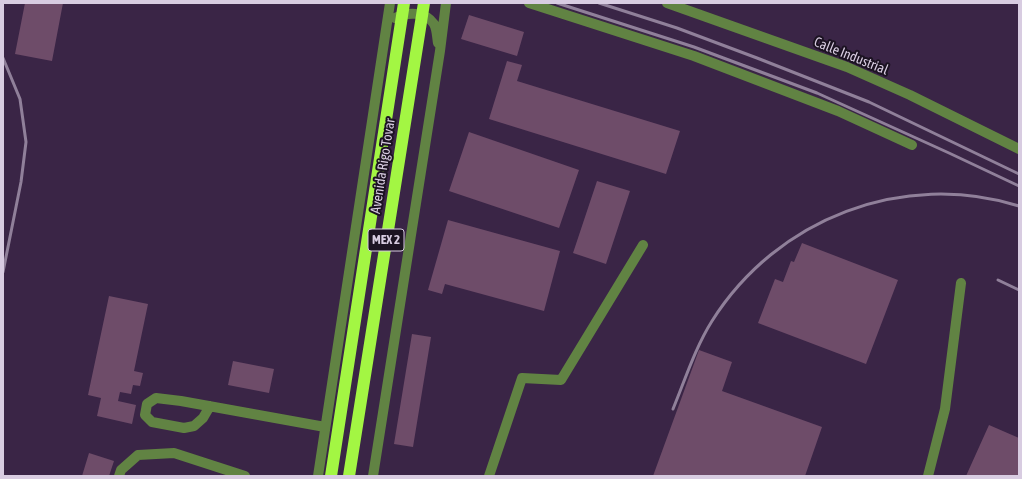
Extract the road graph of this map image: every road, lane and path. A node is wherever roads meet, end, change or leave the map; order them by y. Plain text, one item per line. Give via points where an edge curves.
1 (390, 3) edge
2 (404, 3) edge
3 (424, 3) edge
4 (446, 3) edge
5 (529, 3) edge
6 (667, 3) edge
7 (384, 43) junction
8 (440, 51) junction
9 (912, 144) dead end
10 (1019, 149) edge
11 (643, 245) dead end
12 (961, 283) dead end
13 (210, 406) junction
14 (326, 427) junction
15 (119, 476) edge
16 (245, 476) edge
17 (318, 476) edge
18 (330, 476) edge
19 (349, 476) edge
20 (373, 476) edge
21 (489, 476) edge
22 (928, 476) edge

1 - 7 street, Avenida Rigo Tovar
2 - 18 highway, Avenida Rigo Tovar / MEX 2, bridge
3 - 19 highway, Avenida Rigo Tovar / MEX 2, bridge
4 - 8 street
5 - 9 street via 694,56 838,111
6 - 10 street, Calle Industrial via 847,67
7 - 8 street via 395,18 411,13 420,15 434,24
7 - 14 street, Avenida Rigo Tovar
8 - 20 street
11 - 21 street via 562,380 522,378
12 - 22 street via 945,409
13 - 13 street via 156,398 146,404 145,415 152,422 184,428 194,426 203,418
13 - 14 street
14 - 17 street, Avenida Rigo Tovar
15 - 16 street via 121,470 138,455 174,453

